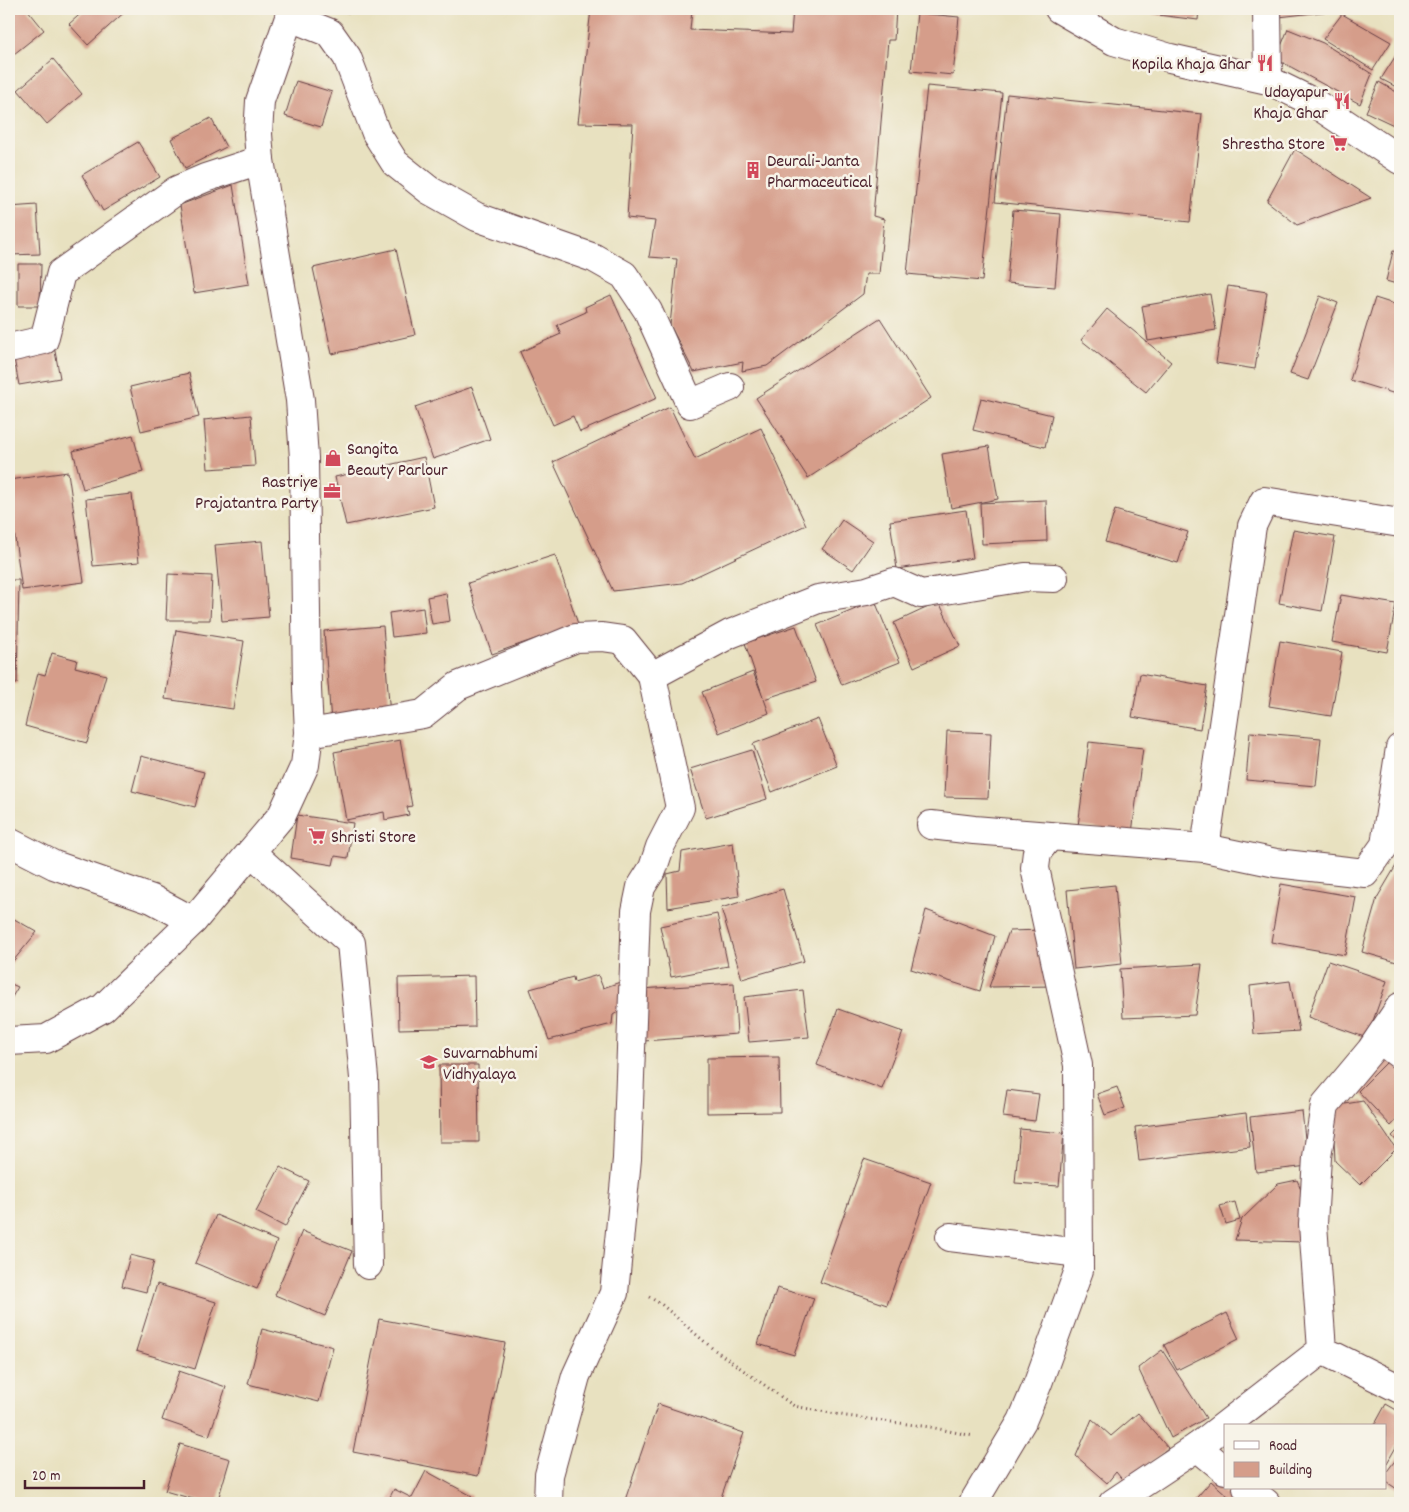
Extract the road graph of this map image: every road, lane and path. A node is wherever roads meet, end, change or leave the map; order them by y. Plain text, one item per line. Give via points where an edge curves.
1 (1059, 9) edge
2 (1266, 9) edge
3 (291, 13) edge
4 (1268, 80) junction
5 (260, 160) junction
6 (1400, 160) edge
7 (9, 348) edge
8 (730, 387) dead end
9 (1400, 524) edge
10 (1054, 578) dead end
11 (652, 676) junction
12 (310, 732) junction
13 (1400, 748) edge
14 (931, 825) dead end
15 (1050, 836) junction
16 (9, 842) edge
17 (1204, 848) junction
18 (251, 852) junction
19 (192, 920) junction
20 (1400, 1008) edge
21 (1379, 1039) junction
22 (9, 1041) edge
23 (1400, 1055) edge
24 (950, 1237) dead end
25 (1079, 1253) junction
26 (368, 1265) dead end
27 (614, 1293) junction
28 (1322, 1350) junction
29 (1400, 1389) edge
30 (1227, 1424) edge
31 (1224, 1426) edge
32 (1008, 1443) junction
33 (1197, 1447) junction
34 (1224, 1469) edge
35 (1250, 1490) edge
36 (548, 1503) edge
37 (973, 1503) edge
38 (1113, 1503) edge
39 (1266, 1503) edge

1 - 4 street via 1114,41 1170,58
2 - 4 street
3 - 5 street via 260,101
3 - 8 street via 330,33 347,57 376,133 395,163 429,190 477,217 594,258 624,275 648,312 690,404
4 - 6 street via 1313,102
5 - 7 street via 178,190 61,273 44,340
5 - 12 street via 300,400
9 - 17 street via 1264,501 1252,526
10 - 11 street via 1025,577 921,594 894,582 867,591 818,599 730,634
11 - 12 street via 623,640 576,638 458,686 423,714
11 - 27 street via 680,808 642,887 636,911 627,1159
12 - 18 street via 304,765 282,815
13 - 17 street via 1385,845 1365,873 1276,863
14 - 15 street
15 - 17 street
15 - 25 street via 1037,852 1035,868 1078,1065
16 - 19 street via 54,865 152,899
18 - 19 street
18 - 26 street via 351,943 364,1078
19 - 22 street via 103,1008 46,1039
20 - 21 street
21 - 23 street
21 - 28 street via 1325,1105 1317,1157 1313,1224
24 - 25 street
25 - 32 street via 1079,1270 1038,1383 1022,1421
27 - 32 path via 640,1292 661,1304 712,1348 794,1406
27 - 36 street via 576,1376 549,1475
28 - 29 street
28 - 30 street
31 - 33 street
32 - 37 street
33 - 34 street
33 - 38 street
35 - 39 street

